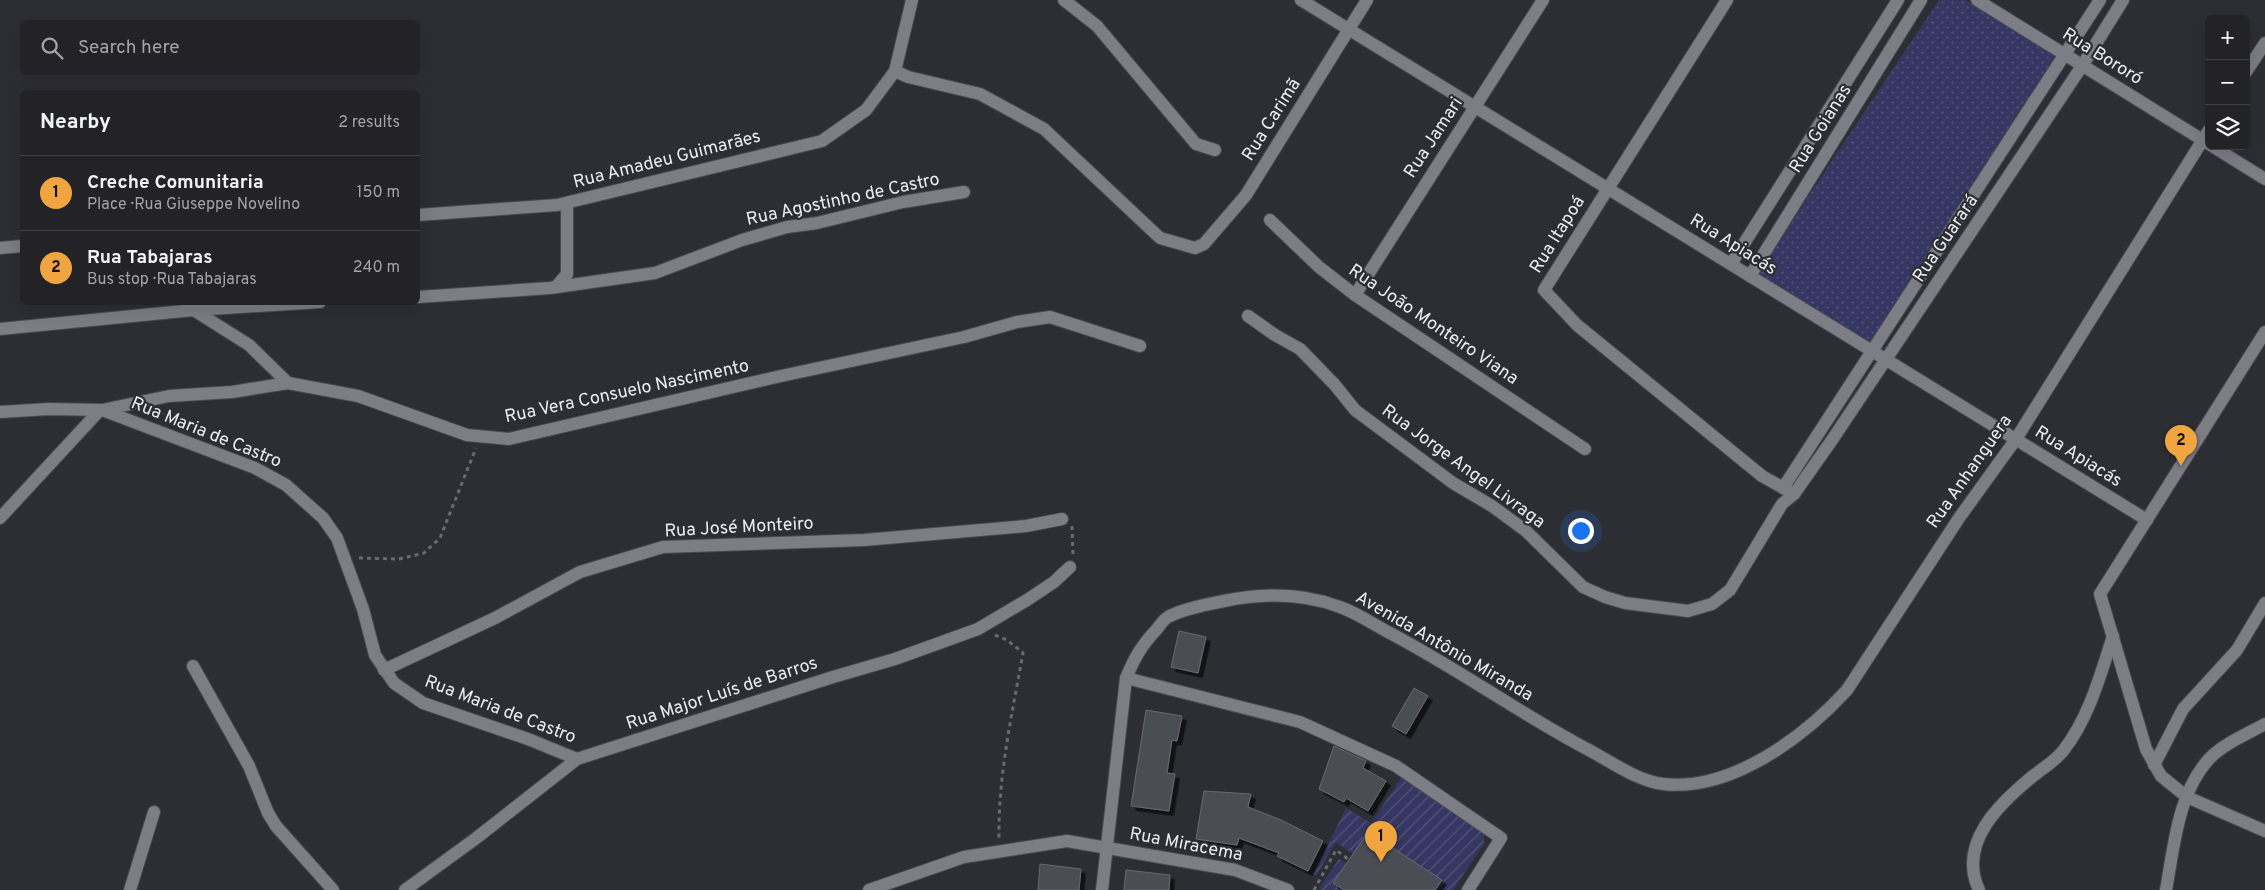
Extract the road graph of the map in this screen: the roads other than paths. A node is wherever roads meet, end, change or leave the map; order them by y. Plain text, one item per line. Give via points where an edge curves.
1 (912, 0) edge
2 (1064, 0) edge
3 (1301, 0) edge
4 (1367, 0) edge
5 (1543, 0) edge
6 (1727, 0) edge
7 (1898, 0) edge
8 (1921, 0) edge
9 (1977, 0) edge
10 (2100, 0) edge
11 (2123, 0) edge
12 (1348, 29) junction
13 (2265, 43) edge
14 (2066, 55) junction
15 (2082, 66) junction
16 (2250, 66) edge
17 (895, 71) junction
18 (1475, 107) junction
19 (2205, 138) edge
20 (2205, 145) edge
21 (1215, 150) dead end
22 (2223, 150) edge
23 (2265, 179) edge
24 (1608, 189) junction
25 (964, 192) dead end
26 (567, 202) junction
27 (420, 215) edge
28 (1270, 220) dead end
29 (20, 246) edge
30 (0, 248) edge
31 (1932, 258) junction
32 (1730, 264) junction
33 (1948, 267) junction
34 (1750, 276) junction
35 (556, 287) junction
36 (1355, 295) junction
37 (420, 297) edge
38 (186, 305) edge
39 (273, 305) edge
40 (194, 310) junction
41 (1248, 316) dead end
42 (0, 329) edge
43 (2265, 332) edge
44 (1140, 346) dead end
45 (1872, 350) junction
46 (1886, 360) junction
47 (288, 383) junction
48 (101, 410) junction
49 (0, 412) edge
50 (2016, 439) junction
51 (1586, 449) dead end
52 (1783, 488) junction
53 (1794, 494) junction
54 (1782, 504) junction
55 (0, 518) edge
56 (1062, 519) road end
57 (2147, 520) junction
58 (1070, 567) road end
59 (2265, 603) edge
60 (2113, 636) junction
61 (193, 666) dead end
62 (384, 670) junction
63 (1126, 678) junction
64 (2265, 724) edge
65 (577, 759) junction
66 (2154, 765) junction
67 (1709, 782) joint
68 (2187, 797) junction
69 (154, 812) dead end
70 (2265, 831) edge
71 (1106, 847) junction
72 (130, 890) edge
73 (333, 890) edge
74 (405, 890) edge
75 (869, 890) edge
76 (1102, 890) edge
77 (1288, 890) edge
78 (1468, 890) edge
79 (1979, 890) edge
80 (2166, 890) edge

1 - 17 street, Rua Amadeu Guimarães
2 - 21 street via 1097,26 1196,144
3 - 12 street, Rua Apiacás
4 - 12 street, Rua Carimã
5 - 18 street, Rua Jamari
6 - 24 street, Rua Itapoá
7 - 32 street, Rua Goianas
8 - 34 street, Rua Goianas
9 - 14 street, Rua Bororó
10 - 14 street, Rua Guarará
11 - 15 street, Rua Guarará
12 - 17 street, Rua Carimã via 1246,195 1204,244 1195,248 1160,238 1044,129 980,94
12 - 18 street, Rua Apiacás
13 - 16 street
14 - 15 street, Rua Bororó
14 - 31 street, Rua Guarará
15 - 19 street, Rua Bororó
15 - 33 street, Rua Guarará
17 - 26 street, Rua Amadeu Guimarães via 866,110 822,141
18 - 24 street, Rua Apiacás
18 - 36 street, Rua Jamari
20 - 50 street, Rua Anhanguera
22 - 23 street, Rua Bororó
24 - 32 street, Rua Apiacás
24 - 52 street, Rua Itapoá via 1544,290 1577,325 1762,476
25 - 35 street, Rua Agostinho de Castro via 787,227 742,240 655,273
26 - 27 street, Rua Amadeu Guimarães
26 - 35 street via 567,274
28 - 36 street, Rua João Monteiro Viana via 1319,267
29 - 30 street
31 - 33 street
31 - 45 street, Rua Guarará
32 - 34 street, Rua Apiacás
33 - 46 street, Rua Guarará
34 - 45 street, Rua Apiacás
35 - 37 street, Rua Agostinho de Castro
36 - 51 street, Rua João Monteiro Viana
38 - 40 street
39 - 40 street
40 - 42 street
40 - 47 street via 249,345
41 - 54 street, Rua Jorge Angel Livraga via 1300,349 1354,410 1453,483 1526,531 1584,587 1605,597 1625,603 1688,611 1712,604 1730,590
43 - 57 street
44 - 47 street, Rua Vera Consuelo Nascimento via 1050,317 1016,322 964,337 509,438 466,435 358,396
45 - 46 street, Rua Apiacás
45 - 52 street, Rua Guarará
46 - 50 street, Rua Apiacás
46 - 53 street, Rua Guarará
47 - 48 street, Rua Vera Consuelo Nascimento via 232,392 169,396
48 - 49 street, Rua Vera Consuelo Nascimento
48 - 55 street
48 - 62 street, Rua Maria de Castro via 255,468 286,485 323,518 338,538 375,655
50 - 57 street, Rua Apiacás
50 - 67 street, Rua Anhanguera via 1959,518 1848,690 1829,710 1767,756 1739,772
52 - 53 street, Rua Itapoá
52 - 54 street
53 - 54 street, Rua Guarará
56 - 62 street, Rua José Monteiro via 1026,526 864,540 663,547 580,572 495,618
57 - 60 street via 2100,594
58 - 65 street, Rua Major Luís de Barros via 1034,596 978,629 894,659
59 - 66 street via 2237,650 2183,709
60 - 66 street via 2146,749
60 - 79 street via 2091,704 2062,753 2018,788 1993,813 1982,830 1974,850 1974,879
61 - 73 street via 249,766 276,826
62 - 65 street, Rua Maria de Castro via 394,683 423,703
63 - 67 street, Avenida Antônio Miranda via 1139,648 1167,617 1207,604 1252,596 1293,596 1340,607 1419,648 1565,738 1638,776 1661,784
63 - 71 street, Avenida Antônio Miranda
63 - 78 street via 1300,722 1396,766 1501,838
64 - 68 street via 2210,759 2190,787
65 - 74 street, Rua Major Luís de Barros
66 - 68 street via 2161,776
68 - 70 street
68 - 80 street via 2177,829
69 - 72 street
71 - 75 street, Rua Miracema via 1067,841 964,858
71 - 76 street, Avenida Antônio Miranda
71 - 77 street, Rua Miracema via 1235,870

